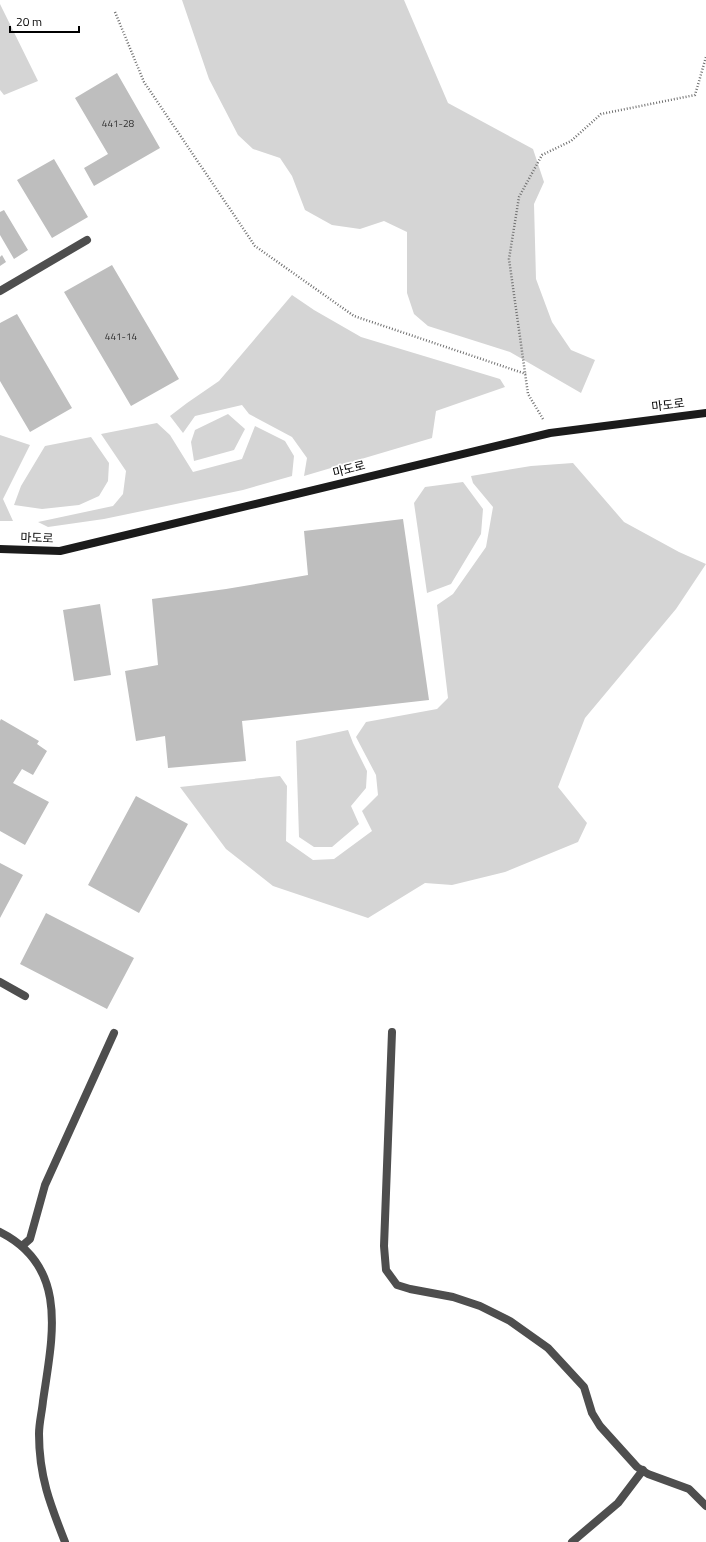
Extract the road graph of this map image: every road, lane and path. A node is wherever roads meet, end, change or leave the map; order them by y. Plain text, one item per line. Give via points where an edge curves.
1 (115, 12) dead end
2 (706, 57) edge
3 (87, 240) dead end
4 (0, 291) edge
5 (526, 374) junction
6 (706, 413) edge
7 (550, 432) junction
8 (0, 549) edge
9 (0, 982) edge
10 (25, 996) dead end
11 (392, 1032) dead end
12 (114, 1033) dead end
13 (0, 1232) edge
14 (22, 1246) junction
15 (643, 1470) junction
16 (706, 1506) edge
17 (65, 1542) edge
18 (572, 1542) edge

1 - 5 path via 144,82 255,246 354,316
2 - 5 path via 695,94 601,114 571,141 542,155 519,198 509,259
3 - 4 lane
5 - 7 path via 528,394
6 - 7 main road, 마도로
7 - 8 main road, 마도로 via 60,551
9 - 10 lane
11 - 15 lane via 384,1246 386,1270 397,1284 480,1306 510,1321 548,1348 584,1387 592,1413 600,1426 637,1467
12 - 14 lane via 45,1185 30,1239
13 - 14 lane
14 - 17 lane via 43,1273 51,1297 53,1319 39,1433 40,1455 41,1470 50,1503
15 - 16 lane via 689,1489
15 - 18 lane via 618,1503

